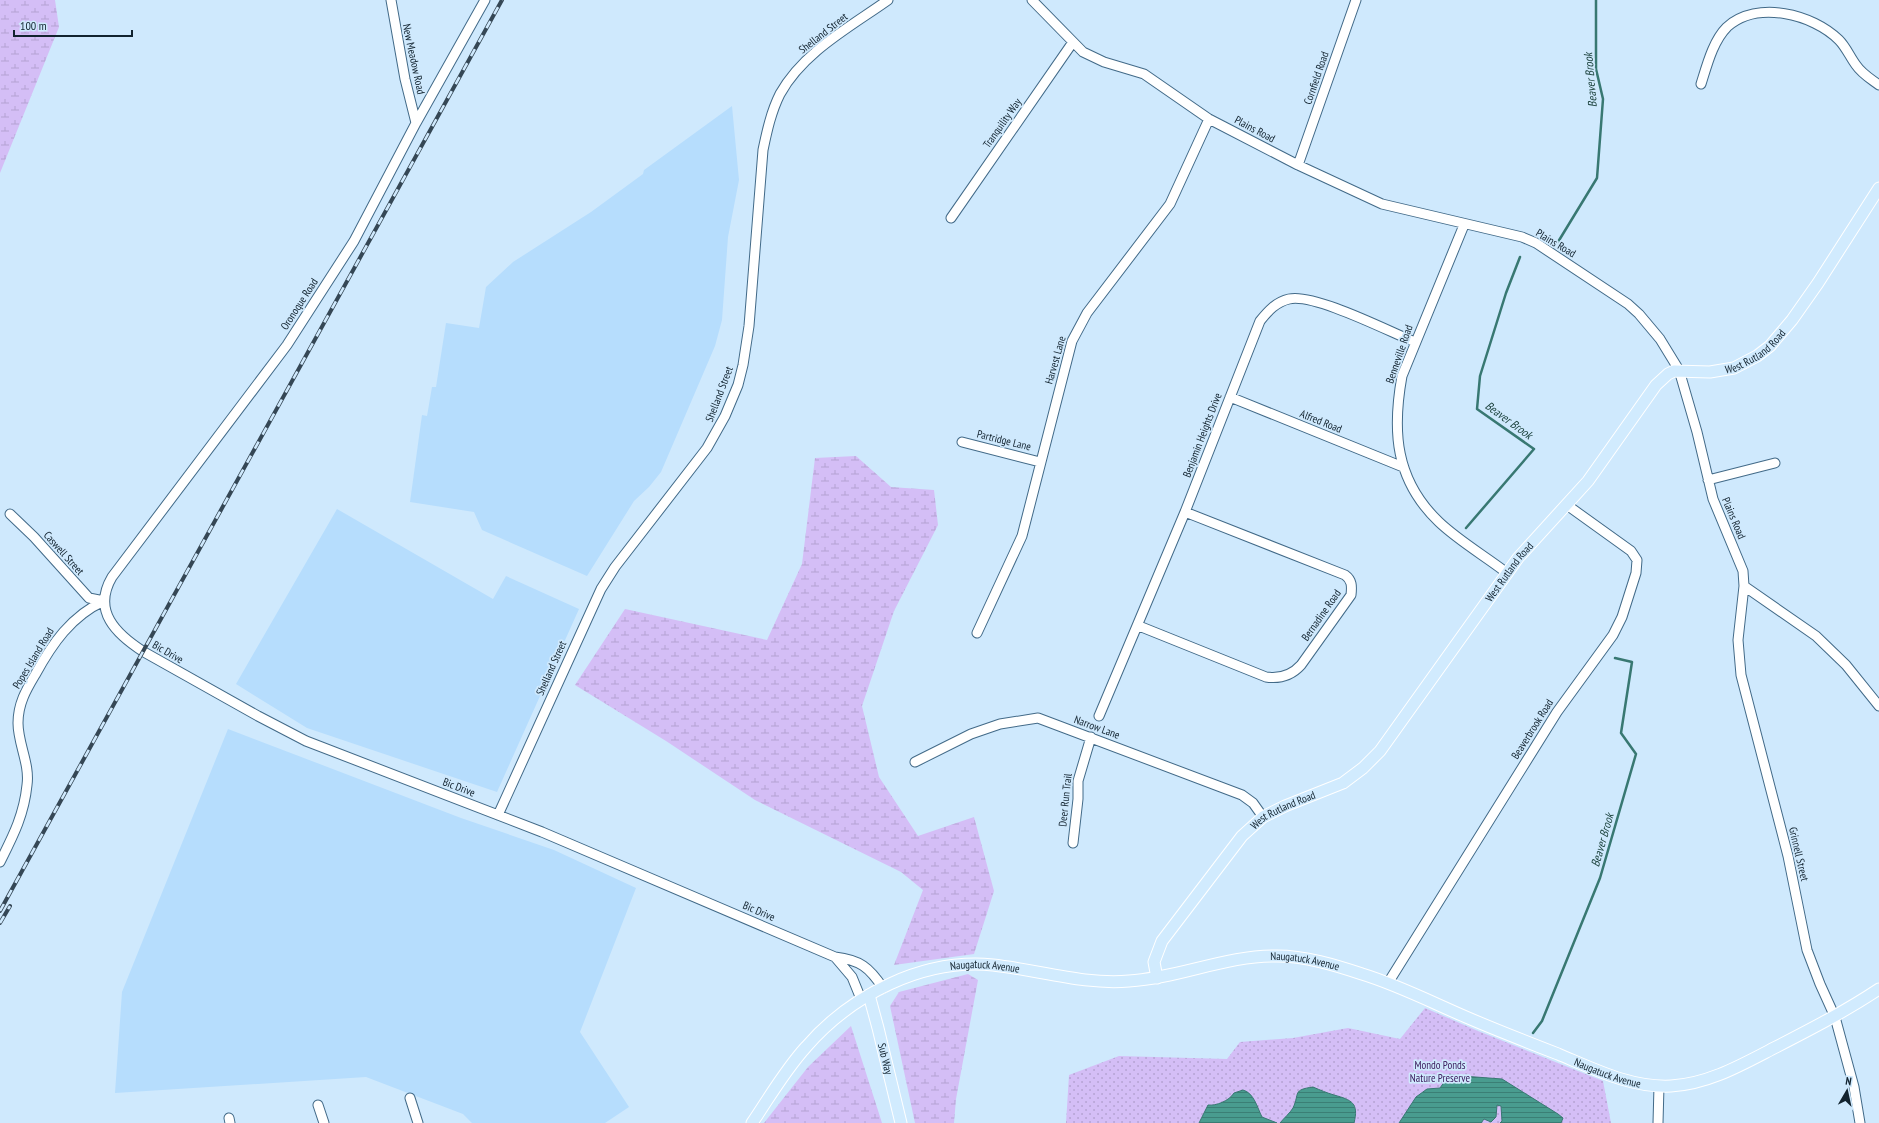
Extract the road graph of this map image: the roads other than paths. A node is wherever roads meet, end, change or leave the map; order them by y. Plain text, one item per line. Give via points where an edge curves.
1 (391, 0) edge
2 (485, 0) edge
3 (888, 0) edge
4 (1032, 0) edge
5 (1356, 0) edge
6 (1073, 42) junction
7 (1700, 84) dead end
8 (1879, 85) edge
9 (1209, 119) junction
10 (416, 123) junction
11 (1298, 165) junction
12 (1879, 188) edge
13 (950, 218) dead end
14 (1464, 224) junction
15 (1415, 342) junction
16 (1679, 370) junction
17 (1230, 398) junction
18 (962, 442) dead end
19 (1040, 462) junction
20 (1775, 463) dead end
21 (1403, 467) junction
22 (1708, 480) junction
23 (1567, 505) junction
24 (1185, 512) junction
25 (10, 514) dead end
26 (1507, 572) junction
27 (1744, 586) junction
28 (104, 601) junction
29 (1138, 626) junction
30 (977, 633) dead end
31 (1879, 706) edge
32 (1100, 716) dead end
33 (1091, 737) junction
34 (915, 762) dead end
35 (498, 815) junction
36 (1263, 817) junction
37 (1072, 843) dead end
38 (0, 862) edge
39 (835, 957) junction
40 (1157, 978) junction
41 (1388, 983) junction
42 (883, 988) junction
43 (1879, 989) edge
44 (865, 997) junction
45 (1835, 1016) junction
46 (1659, 1086) junction
47 (410, 1098) dead end
48 (318, 1105) dead end
49 (324, 1123) edge
50 (418, 1123) edge
51 (752, 1123) edge
52 (901, 1123) edge
53 (1658, 1123) edge
54 (1860, 1123) edge

1 - 10 street, New Meadow Road via 405,79
2 - 10 street, Oronoque Road
3 - 35 street, Shelland Street via 805,61 780,94 768,126 763,150 749,326 743,365 732,401 707,448 601,589
4 - 6 street, Plains Road
5 - 11 street, Cornfield Road
6 - 9 street, Plains Road via 1093,58 1144,74
6 - 13 street, Tranquility Way
7 - 8 street via 1714,46 1724,30 1741,17 1764,12 1797,16 1822,27 1839,40 1857,67
9 - 11 street, Plains Road
9 - 19 street, Harvest Lane via 1170,204 1087,313 1076,332 1068,351
10 - 28 street, Oronoque Road via 354,241 287,345 112,577
11 - 14 street, Plains Road via 1382,204
12 - 16 main road, West Rutland Road via 1818,283 1770,346 1758,356 1734,368 1710,372
14 - 15 street, Benneville Road
14 - 16 street, Plains Road via 1522,237 1536,243 1610,291 1628,304 1648,325
15 - 17 street, Benjamin Heights Drive via 1322,303 1288,299 1268,310 1260,321
15 - 21 street, Benneville Road via 1402,376 1398,400 1397,442
16 - 22 street, Plains Road
16 - 23 main road, West Rutland Road via 1668,374 1656,385 1592,475
17 - 21 street, Alfred Road
17 - 24 street, Benjamin Heights Drive
18 - 19 street, Partridge Lane
19 - 30 street, Harvest Lane via 1022,536
20 - 22 street
21 - 26 street, Benneville Road via 1413,488 1439,522
22 - 27 street, Plains Road via 1717,511 1741,565
23 - 26 main road, West Rutland Road
23 - 41 street, Beaverbrook Road via 1631,551 1637,560 1636,573 1622,617 1613,635 1557,712
24 - 29 street, Benjamin Heights Drive
24 - 29 street, Bernadine Road via 1345,575 1352,584 1351,595 1301,665 1283,677 1266,677
25 - 28 street, Caswell Street via 89,598
26 - 36 main road, West Rutland Road via 1403,720 1371,761 1343,782
27 - 31 street via 1816,636 1846,665
27 - 45 street, Grinnell Street via 1738,640 1741,675 1788,856 1807,950
28 - 35 street, Bic Drive via 111,622 132,644 258,716 329,751
28 - 38 street, Popes Island Road via 90,608 62,633 20,704 18,729 28,783 20,820
29 - 32 street, Benjamin Heights Drive
33 - 34 street, Narrow Lane via 1038,718 1000,724 971,734
33 - 36 street, Narrow Lane via 1242,795 1253,803
33 - 37 street, Deer Run Trail via 1078,781
35 - 39 street, Bic Drive
36 - 40 main road, West Rutland Road via 1242,836 1166,934 1155,956
39 - 42 street, Bic Drive via 849,959 867,967
39 - 44 street, Bic Drive
40 - 41 main road, Naugatuck Avenue via 1232,961 1276,956 1330,965
40 - 42 main road, Naugatuck Avenue via 1094,981 1009,967 973,964 928,972
41 - 46 main road, Naugatuck Avenue via 1608,1074 1631,1082
42 - 44 main road, Naugatuck Avenue
43 - 45 main road, Naugatuck Avenue
44 - 51 main road, Naugatuck Avenue via 830,1022 803,1049
44 - 52 main road, Sub Way via 878,1028
45 - 46 main road, Naugatuck Avenue via 1752,1060 1710,1078 1683,1085
45 - 54 street, Grinnell Street via 1854,1087
46 - 53 street
47 - 50 street
48 - 49 street

